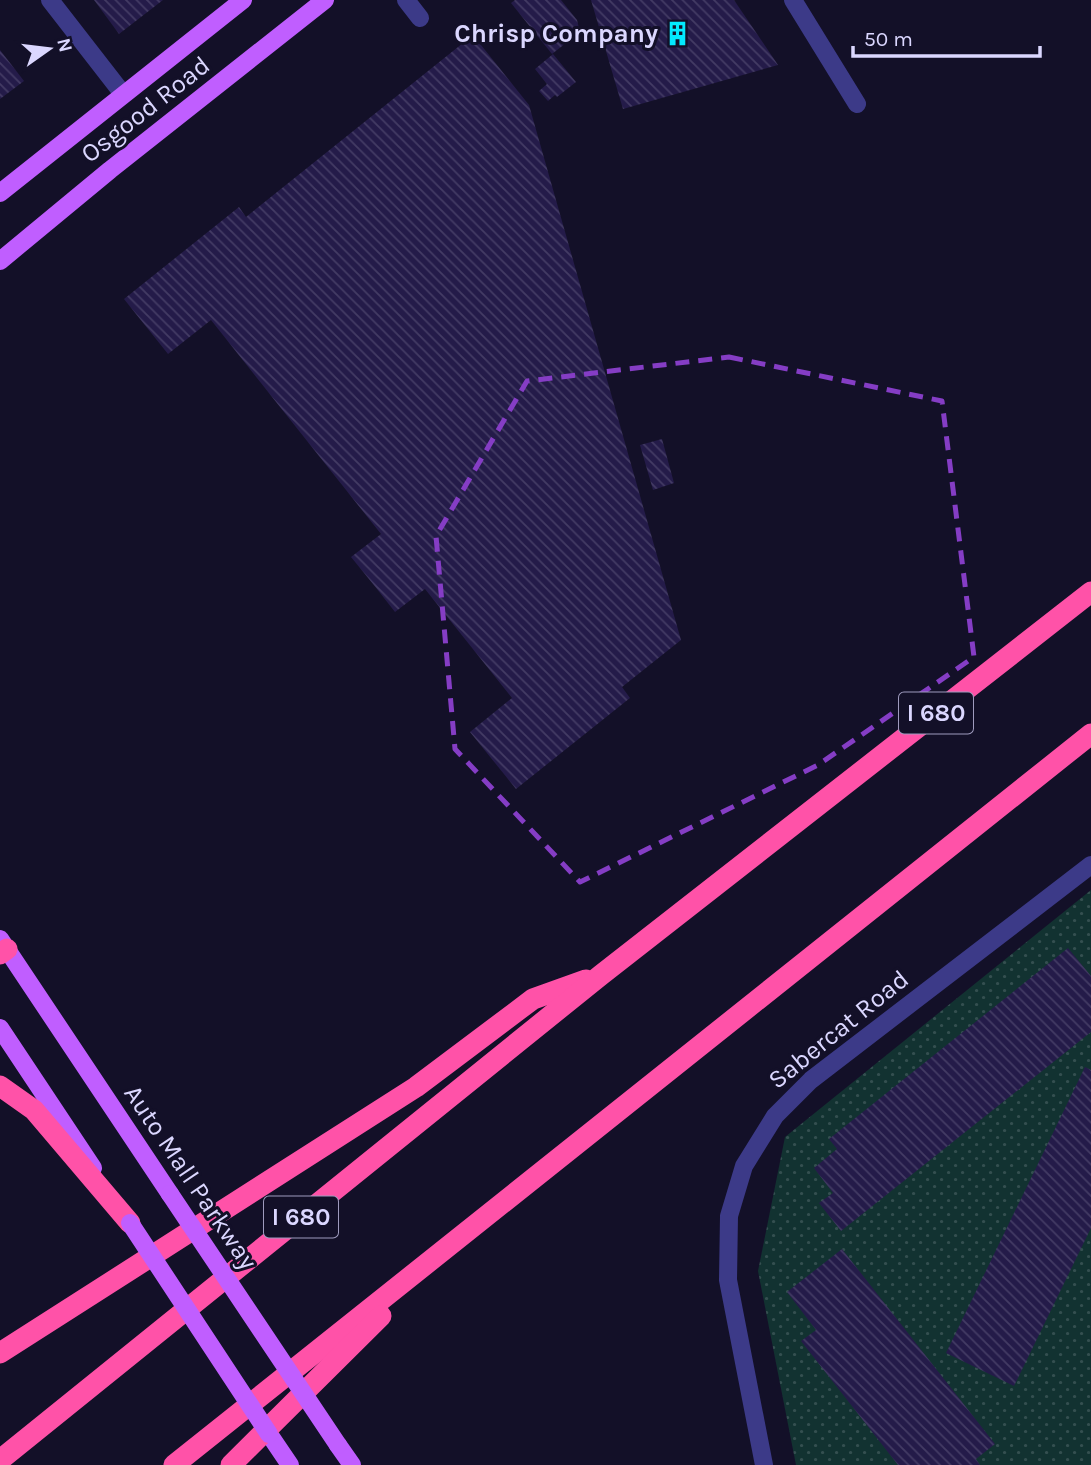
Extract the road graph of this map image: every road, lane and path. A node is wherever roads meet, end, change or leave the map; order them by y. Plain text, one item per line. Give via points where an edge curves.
1 (50, 0) edge
2 (243, 0) edge
3 (325, 0) edge
4 (407, 0) edge
5 (793, 0) edge
6 (421, 18) dead end
7 (123, 94) junction
8 (857, 104) dead end
9 (0, 193) edge
10 (0, 261) edge
11 (1091, 592) edge
12 (1091, 734) edge
13 (1091, 865) edge
14 (2, 948) edge
15 (601, 975) junction
16 (0, 1028) edge
17 (0, 1086) edge
18 (130, 1223) junction
19 (453, 1244) junction
20 (0, 1353) edge
21 (0, 1460) edge
22 (174, 1465) edge
23 (231, 1465) edge
24 (290, 1465) edge
25 (352, 1465) edge
26 (764, 1465) edge

1 - 7 street
2 - 7 main road, Osgood Road
3 - 10 main road, Osgood Road
4 - 6 street
5 - 8 street
7 - 9 main road, Osgood Road
11 - 15 highway, I 680
12 - 19 highway
13 - 26 street, Sabercat Road via 811,1080 775,1116 744,1166 729,1216 728,1280
14 - 25 main road, Auto Mall Parkway, bridge
15 - 20 highway via 533,999 416,1087
15 - 21 highway, I 680
16 - 18 main road
17 - 18 highway via 34,1110
18 - 24 main road, bridge
19 - 22 highway
19 - 23 highway

